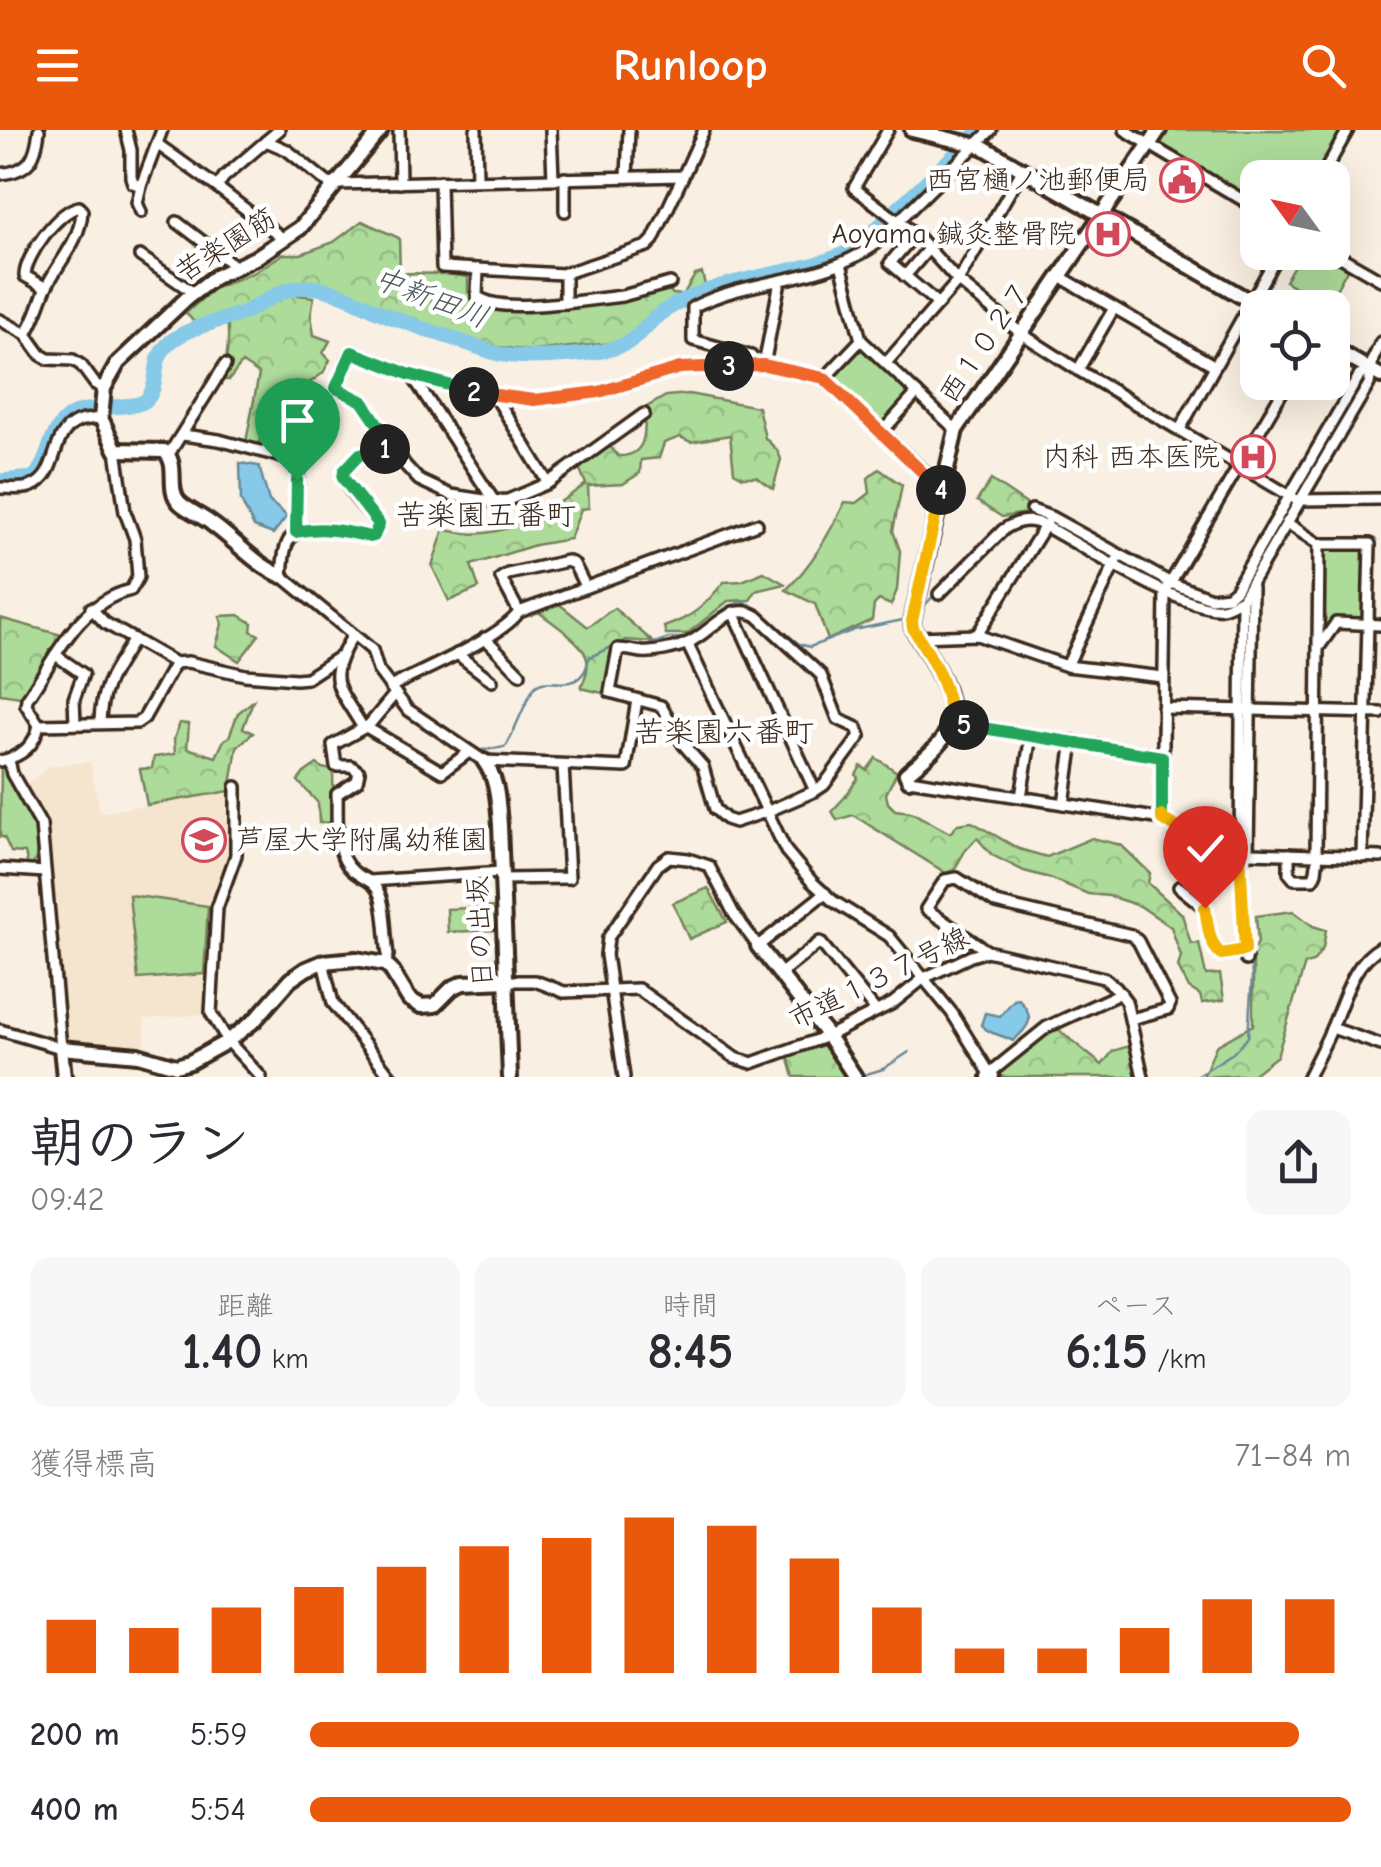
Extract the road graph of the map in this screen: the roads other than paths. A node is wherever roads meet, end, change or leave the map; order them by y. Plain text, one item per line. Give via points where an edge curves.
1 (39, 130) edge
2 (126, 130) edge
3 (162, 130) edge
4 (279, 130) edge
5 (381, 130) edge
6 (399, 130) edge
7 (476, 130) edge
8 (550, 130) edge
9 (629, 130) edge
10 (704, 130) edge
11 (888, 130) edge
12 (912, 130) edge
13 (991, 130) edge
14 (1125, 130) edge
15 (1160, 130) edge
16 (1348, 130) edge
17 (266, 141) junction
18 (157, 144) junction
19 (974, 144) junction
20 (1149, 146) junction
21 (1331, 160) edge
22 (1023, 169) junction
23 (0, 174) edge
24 (682, 176) junction
25 (627, 177) junction
26 (553, 178) junction
27 (565, 178) junction
28 (478, 180) junction
29 (440, 181) junction
30 (400, 182) junction
31 (338, 184) junction
32 (141, 186) junction
33 (217, 187) junction
34 (1240, 198) edge
35 (565, 211) dead end
36 (140, 212) dead end
37 (1101, 214) junction
38 (899, 220) junction
39 (177, 222) dead end
40 (915, 234) junction
41 (285, 240) junction
42 (928, 248) junction
43 (140, 256) dead end
44 (1350, 262) edge
45 (841, 264) junction
46 (236, 267) junction
47 (478, 269) junction
48 (565, 273) junction
49 (905, 276) junction
50 (1059, 276) junction
51 (958, 280) junction
52 (1381, 280) edge
53 (780, 281) junction
54 (670, 282) dead end
55 (46, 288) junction
56 (194, 293) junction
57 (1240, 294) edge
58 (565, 303) junction
59 (938, 304) junction
60 (1114, 308) junction
61 (0, 320) edge
62 (1240, 329) edge
63 (26, 334) junction
64 (1022, 334) junction
65 (860, 340) junction
66 (1381, 342) edge
67 (1350, 358) edge
68 (886, 364) junction
69 (225, 365) dead end
70 (760, 365) junction
71 (1215, 366) junction
72 (1078, 370) junction
73 (1376, 373) edge
74 (408, 374) junction
75 (824, 378) junction
76 (917, 393) junction
77 (495, 396) junction
78 (1277, 400) edge
79 (102, 405) junction
80 (644, 414) dead end
81 (956, 430) junction
82 (1180, 430) junction
83 (882, 432) junction
84 (183, 435) junction
85 (392, 445) junction
86 (116, 450) junction
87 (169, 454) junction
88 (1239, 465) junction
89 (548, 483) junction
90 (0, 488) edge
91 (942, 488) junction
92 (1295, 498) junction
93 (494, 500) junction
94 (1381, 500) edge
95 (1032, 510) dead end
96 (1048, 522) junction
97 (757, 524) dead end
98 (1288, 524) junction
99 (296, 532) junction
100 (1319, 544) junction
101 (1117, 559) junction
102 (282, 576) junction
103 (1252, 584) junction
104 (585, 586) junction
105 (1168, 588) junction
106 (939, 594) dead end
107 (1242, 598) junction
108 (92, 608) junction
109 (518, 612) junction
110 (733, 612) junction
111 (1368, 624) junction
112 (1381, 625) edge
113 (352, 635) junction
114 (977, 635) junction
115 (918, 637) junction
116 (485, 638) junction
117 (134, 639) junction
118 (688, 644) junction
119 (1317, 649) junction
120 (457, 654) junction
121 (57, 656) junction
122 (339, 657) junction
123 (174, 664) junction
124 (1067, 666) junction
125 (520, 674) dead end
126 (1162, 677) junction
127 (492, 681) dead end
128 (392, 691) junction
129 (637, 700) junction
130 (1162, 708) junction
131 (1246, 709) junction
132 (1316, 712) junction
133 (1366, 713) junction
134 (1381, 713) edge
135 (100, 722) junction
136 (950, 722) junction
137 (75, 723) junction
138 (39, 725) junction
139 (364, 728) junction
140 (1032, 735) junction
141 (1074, 741) junction
142 (469, 752) junction
143 (1162, 757) junction
144 (4, 760) edge
145 (484, 761) junction
146 (563, 764) junction
147 (909, 780) joint
148 (236, 787) dead end
149 (814, 790) junction
150 (1021, 797) junction
151 (1064, 804) junction
152 (766, 812) junction
153 (1162, 819) junction
154 (1244, 854) junction
155 (1289, 854) junction
156 (1317, 855) junction
157 (1362, 856) junction
158 (1381, 857) edge
159 (0, 869) edge
160 (45, 872) junction
161 (502, 876) junction
162 (370, 880) junction
163 (1178, 887) dead end
164 (824, 893) junction
165 (758, 946) junction
166 (1381, 947) edge
167 (987, 951) junction
168 (324, 962) junction
169 (384, 964) junction
170 (780, 974) junction
171 (924, 978) junction
172 (508, 981) junction
173 (612, 989) junction
174 (1121, 993) junction
175 (876, 1011) junction
176 (1131, 1019) junction
177 (1332, 1028) junction
178 (0, 1030) edge
179 (828, 1036) junction
180 (228, 1041) junction
181 (1381, 1045) edge
182 (61, 1048) junction
183 (991, 1076) edge
184 (64, 1077) edge
185 (261, 1077) edge
186 (390, 1077) edge
187 (510, 1077) edge
188 (624, 1077) edge
189 (855, 1077) edge
190 (1144, 1077) edge
191 (1308, 1077) edge

1 - 23 street via 28,165
2 - 32 street via 131,178
3 - 18 street
4 - 17 street
5 - 31 street, 苦楽園筋
6 - 30 street
7 - 28 street
8 - 26 street
9 - 25 street
10 - 24 street
11 - 38 street via 854,188
12 - 19 street
13 - 19 street
14 - 20 street
15 - 20 street, 西１０２７
16 - 21 street
17 - 31 street
17 - 33 street
18 - 32 street
18 - 33 street
19 - 22 street
19 - 38 street
20 - 34 street
20 - 37 street, 西１０２７
22 - 37 street
22 - 51 street
24 - 25 street
24 - 48 street via 647,246
25 - 27 street
26 - 27 street
26 - 28 street
27 - 35 street
28 - 29 street
29 - 30 street
29 - 47 street via 442,267
30 - 31 street
31 - 41 street, 苦楽園筋
32 - 36 street
33 - 41 street
37 - 50 street, 西１０２７
37 - 57 street
38 - 40 street
38 - 45 street
39 - 46 street
40 - 42 street
40 - 49 street via 890,262
41 - 46 street, 苦楽園筋
42 - 49 street
42 - 51 street
43 - 56 street
44 - 52 street
45 - 53 street
45 - 65 street
46 - 56 street, 苦楽園筋
47 - 48 street
47 - 58 street via 477,296 485,302
48 - 58 street
49 - 59 street
50 - 60 street
50 - 64 street, 西１０２７
51 - 59 street
51 - 64 street
53 - 70 street
53 - 70 street via 717,294 692,307 693,340 751,356
54 - 58 street
55 - 55 street via 81,230 79,207 44,235 24,270
55 - 63 street
56 - 79 street, 苦楽園筋 via 109,375
59 - 68 street
60 - 71 street
60 - 72 street
61 - 63 street
62 - 71 street
63 - 79 street via 48,359 81,365
64 - 72 street
64 - 81 street, 西１０２７
65 - 68 street
65 - 75 street
66 - 73 street
67 - 73 street
68 - 76 street
69 - 84 street
70 - 75 street
70 - 77 street via 680,368 599,392 534,400
71 - 82 street
72 - 82 street
73 - 92 street
74 - 77 street
74 - 85 street via 352,352 336,388 362,401
74 - 93 street
75 - 83 street
76 - 81 street
76 - 83 street
77 - 89 street
78 - 88 street
79 - 86 street
79 - 90 street via 66,429 44,478 31,487
80 - 89 street
81 - 91 street, 西１０２７
82 - 88 street
83 - 91 street
84 - 87 street
84 - 99 street via 293,460
85 - 93 street via 420,480 451,495
85 - 99 street via 374,456 360,454 344,471 347,486 379,524 374,536
86 - 87 street
86 - 108 street via 138,577 131,590
87 - 102 street via 179,503
88 - 92 street
88 - 105 street
89 - 93 street
91 - 115 street, 西１０２７ via 912,621
92 - 94 street
92 - 98 street
92 - 105 street via 1228,596
95 - 96 street
96 - 101 street
96 - 106 street via 1013,523 1002,530
96 - 114 street
97 - 104 street
98 - 100 street
98 - 103 street
99 - 102 street via 287,542
100 - 111 street via 1370,544
100 - 119 street
101 - 105 street
101 - 124 street
102 - 113 street
103 - 107 street
103 - 131 street
104 - 109 street
104 - 109 street via 567,561 508,574 502,578
105 - 107 street via 1208,607
105 - 126 street
107 - 131 street
108 - 117 street
108 - 121 street
109 - 116 street
110 - 118 street
110 - 149 street
110 - 149 street via 757,616 821,674 838,719 857,728 860,736
111 - 112 street
111 - 119 street via 1336,624
111 - 133 street
113 - 122 street
113 - 128 street via 372,650
114 - 115 street
114 - 124 street
115 - 136 street, 西１０２７ via 946,690
116 - 120 street
116 - 125 street
117 - 123 street
117 - 135 street via 105,687
118 - 129 street via 646,653 618,649 610,692
118 - 152 street
119 - 132 street
120 - 127 street
120 - 128 street
121 - 137 street via 83,674
121 - 138 street via 27,700
122 - 123 street via 296,680
122 - 139 street via 336,682
123 - 135 street via 144,718
124 - 126 street
126 - 130 street
128 - 139 street
128 - 142 street
129 - 146 street via 626,766
129 - 152 street via 661,706 703,767 716,810 726,819
130 - 131 street
130 - 143 street
131 - 132 street
131 - 154 street
132 - 133 street
132 - 156 street
133 - 134 street
133 - 157 street
135 - 137 street
136 - 140 street
136 - 147 street via 944,737 906,774
137 - 138 street
138 - 144 street via 30,748
139 - 142 street via 442,772
139 - 162 street via 333,745 336,766 359,772 337,794 340,847 352,871
140 - 141 street
140 - 150 street
141 - 143 street
141 - 151 street
142 - 145 street
143 - 153 street
144 - 160 street via 41,824
145 - 146 street
145 - 161 street, 日の出坂 via 496,786
146 - 161 street via 568,878
147 - 150 street
148 - 180 street via 236,855 218,908 210,1002
149 - 152 street
150 - 151 street
151 - 153 street
152 - 164 street via 786,850
153 - 154 street via 1220,852
154 - 155 street
154 - 163 street via 1246,955 1215,949 1205,908
155 - 156 street
155 - 156 street via 1294,879 1313,879
156 - 157 street
157 - 158 street
159 - 160 street
160 - 182 street
161 - 162 street
161 - 172 street, 日の出坂
162 - 169 street via 380,893
164 - 165 street
164 - 171 street via 889,936
165 - 170 street
165 - 173 street via 708,866 669,857 608,938
166 - 177 street via 1356,970
167 - 171 street, 市道１３７号線
167 - 174 street, 市道１３７号線 via 1104,978
167 - 176 street via 926,908 944,880 956,878 996,903 1131,935 1170,1004
168 - 169 street
168 - 180 street via 290,980
168 - 186 street via 333,1003
169 - 172 street, 市道１３７号線 via 409,1000 422,1006 435,1005 463,983
170 - 175 street via 820,942
170 - 179 street
171 - 175 street, 市道１３７号線
171 - 183 street
172 - 173 street, 市道１３７号線 via 535,981 564,992
172 - 187 street, 日の出坂
173 - 179 street, 市道１３７号線 via 638,989 735,1058 752,1063
173 - 188 street
174 - 176 street
174 - 183 street via 1047,1027
175 - 179 street, 市道１３７号線
176 - 190 street
177 - 181 street
177 - 191 street
178 - 182 street
179 - 189 street
180 - 182 street via 176,1066 138,1054
180 - 185 street
182 - 184 street

